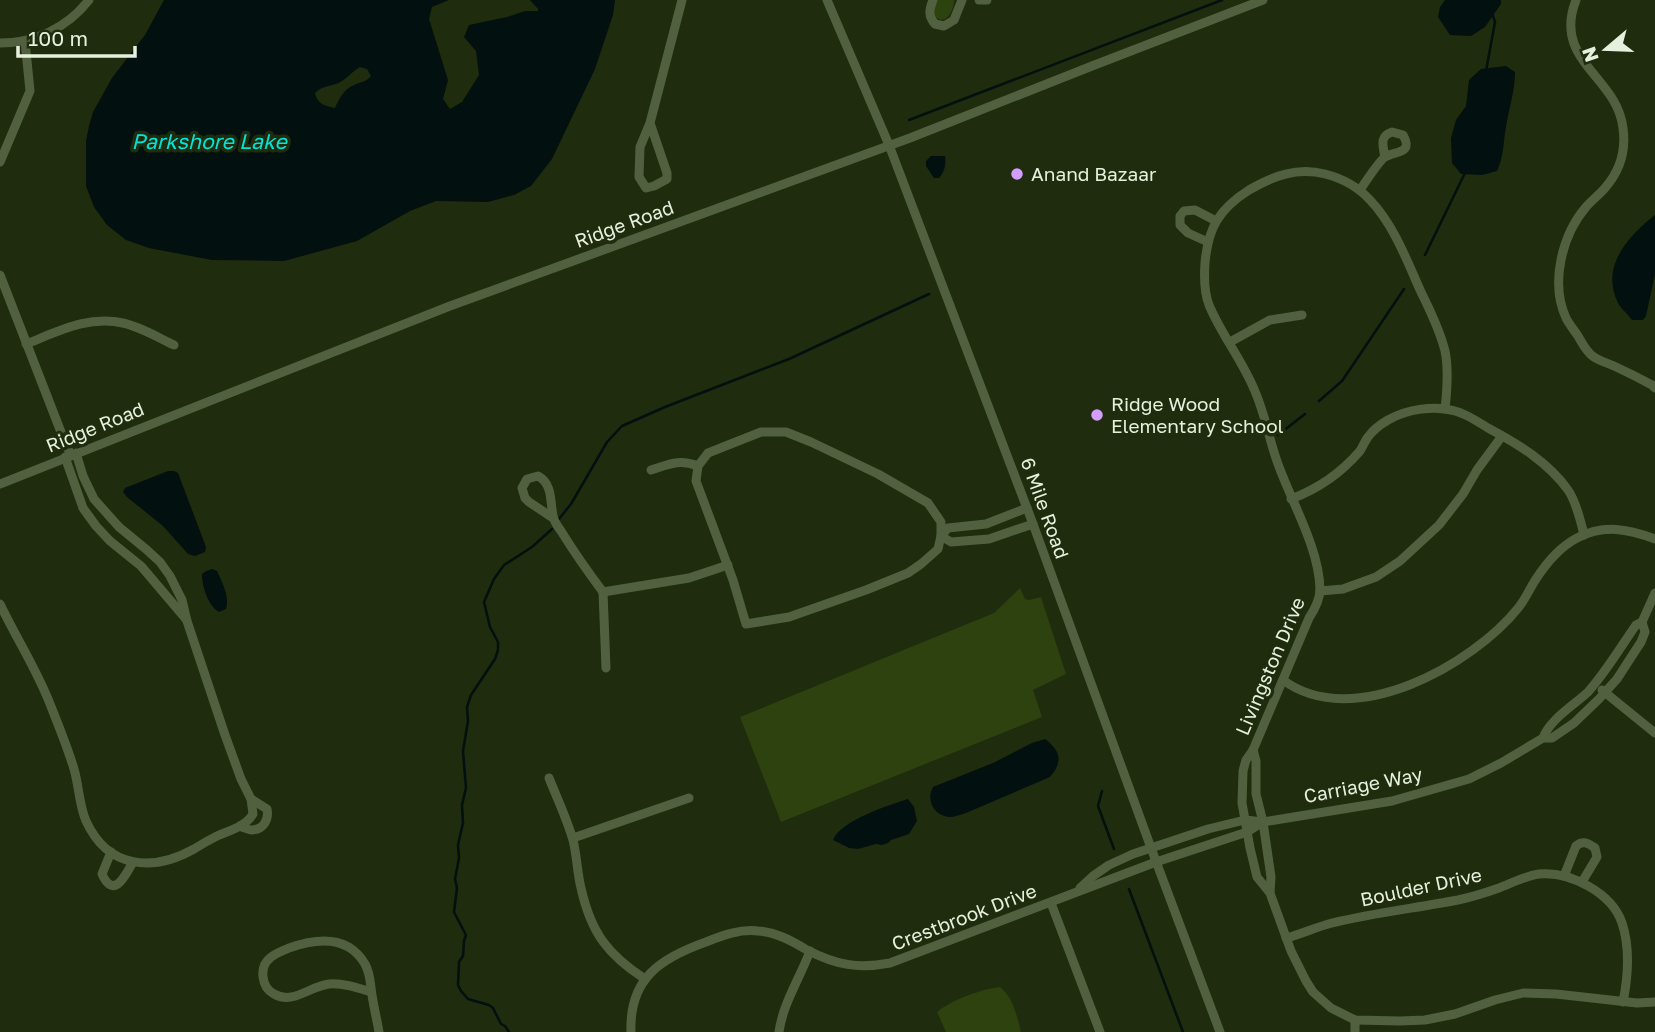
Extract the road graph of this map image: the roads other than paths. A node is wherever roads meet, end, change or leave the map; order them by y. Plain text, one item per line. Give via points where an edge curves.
1 (89, 0) edge
2 (682, 0) edge
3 (827, 0) edge
4 (933, 0) edge
5 (962, 0) edge
6 (979, 0) edge
7 (987, 0) edge
8 (1263, 0) edge
9 (1576, 0) edge
10 (25, 41) junction
11 (0, 43) edge
12 (650, 123) junction
13 (889, 145) junction
14 (1385, 157) dead end
15 (0, 162) edge
16 (1360, 190) junction
17 (1216, 221) junction
18 (1208, 242) junction
19 (0, 275) edge
20 (1301, 315) dead end
21 (1230, 342) junction
22 (26, 344) junction
23 (174, 345) dead end
24 (1654, 385) edge
25 (1445, 409) junction
26 (1502, 436) junction
27 (71, 455) junction
28 (698, 466) junction
29 (651, 470) dead end
30 (0, 484) edge
31 (1291, 499) junction
32 (1027, 508) junction
33 (553, 518) junction
34 (1033, 524) junction
35 (1584, 535) junction
36 (941, 536) junction
37 (1655, 539) edge
38 (141, 544) junction
39 (130, 555) junction
40 (728, 565) junction
41 (1320, 591) junction
42 (603, 592) junction
43 (1655, 593) edge
44 (0, 604) edge
45 (187, 621) junction
46 (1643, 622) junction
47 (606, 668) dead end
48 (1283, 680) junction
49 (1594, 684) junction
50 (1606, 692) junction
51 (1655, 733) edge
52 (1543, 738) junction
53 (1253, 750) junction
54 (549, 778) dead end
55 (689, 797) dead end
56 (251, 799) junction
57 (1245, 820) junction
58 (1264, 822) junction
59 (240, 826) junction
60 (1247, 832) junction
61 (573, 838) junction
62 (1151, 849) junction
63 (111, 852) junction
64 (133, 862) junction
65 (1156, 862) junction
66 (1564, 876) junction
67 (1582, 882) junction
68 (1075, 892) junction
69 (1270, 893) junction
70 (1051, 903) junction
71 (1286, 938) junction
72 (810, 951) junction
73 (645, 979) junction
74 (371, 992) junction
75 (1623, 1002) junction
76 (1655, 1002) edge
77 (1355, 1020) junction
78 (379, 1032) edge
79 (631, 1032) edge
80 (779, 1032) edge
81 (1100, 1032) edge
82 (1220, 1032) edge
83 (1355, 1032) edge

1 - 10 street via 54,30
2 - 12 street
3 - 13 street, 6 Mile Road
4 - 5 street via 930,16 935,24 944,26 954,20
6 - 7 street
8 - 13 street, Ridge Road
9 - 24 street via 1572,39 1579,56 1621,113 1624,147 1615,174 1585,207 1566,243 1560,263 1561,297 1566,317 1594,357
10 - 11 street
10 - 15 street via 30,91
12 - 12 street via 638,167 646,188 667,179
13 - 27 street, Ridge Road via 443,309
13 - 32 street, 6 Mile Road
14 - 16 street
16 - 17 street, Livingston Drive via 1322,173 1294,172 1241,195
16 - 25 street, Livingston Drive via 1388,223 1441,340 1447,362
17 - 18 street, Livingston Drive
17 - 18 street via 1195,210 1180,216 1180,225 1188,233
18 - 21 street, Livingston Drive via 1204,278 1209,303
19 - 22 street
20 - 21 street via 1270,320
21 - 31 street, Livingston Drive via 1254,388
22 - 23 street via 87,322 111,321 142,329
22 - 27 street
25 - 26 street
25 - 31 street via 1390,419 1368,436 1335,476
26 - 35 street via 1543,463 1569,491
26 - 41 street via 1438,525 1401,561 1376,577 1343,589
27 - 30 street, Ridge Road
27 - 38 street via 94,499
27 - 39 street via 83,508 110,541
28 - 29 street via 684,461
28 - 36 street via 708,453 761,432 786,432 878,474 928,503 941,523
28 - 40 street via 696,481
31 - 41 street, Livingston Drive via 1313,550
32 - 34 street, 6 Mile Road
32 - 36 street via 986,524 948,528
33 - 33 street via 547,484 538,476 527,479 522,488 526,498
33 - 42 street
34 - 36 street via 989,539 951,542
34 - 62 street, 6 Mile Road
35 - 37 street via 1609,528
35 - 48 street via 1549,561 1521,605 1499,629 1450,665 1404,687 1356,699 1313,695
36 - 40 street via 938,548 908,573 789,617 746,624
38 - 39 street
38 - 45 street via 170,576
39 - 45 street
40 - 42 street via 689,578
41 - 48 street, Livingston Drive
42 - 47 street
43 - 46 street, Carriage Way
44 - 63 street via 43,684 70,755 86,821
45 - 56 street
46 - 49 street, Carriage Way via 1636,625
46 - 50 street, Carriage Way via 1645,632 1637,650
48 - 53 street, Livingston Drive
49 - 50 street
49 - 52 street, Carriage Way via 1546,729
50 - 51 street
50 - 52 street, Carriage Way via 1564,731
52 - 58 street, Carriage Way via 1469,779 1392,801
53 - 57 street, Livingston Drive via 1243,771
53 - 58 street, Livingston Drive via 1256,794
54 - 61 street
55 - 61 street
56 - 59 street via 253,814
56 - 59 street via 267,809 266,823 251,830
57 - 58 street, Carriage Way
57 - 60 street, Livingston Drive
57 - 62 street, Carriage Way
58 - 60 street, Carriage Way
58 - 69 street, Livingston Drive
59 - 64 street via 165,861
60 - 65 street, Carriage Way
60 - 69 street, Livingston Drive via 1257,877
61 - 73 street via 581,889 596,930 616,957
62 - 65 street, 6 Mile Road
62 - 68 street, Crestbrook Drive via 1109,865
63 - 64 street
63 - 64 street via 102,874 113,885 124,880
65 - 68 street, Crestbrook Drive
65 - 82 street, 6 Mile Road
66 - 67 street, Boulder Drive
66 - 67 street via 1576,846 1587,843 1595,848 1597,857
66 - 71 street, Boulder Drive via 1541,874 1480,895 1333,923
67 - 75 street, Boulder Drive via 1620,919 1627,970
68 - 70 street, Crestbrook Drive
69 - 71 street
70 - 72 street, Crestbrook Drive via 890,963 855,966
70 - 81 street
71 - 77 street via 1313,992
72 - 73 street, Crestbrook Drive via 760,931 728,933 668,958
72 - 80 street via 786,1003
73 - 79 street, Crestbrook Drive via 634,1002
74 - 74 street via 364,962 328,940 280,952 266,962 262,974 270,992 281,997 328,984
74 - 78 street
75 - 76 street
75 - 77 street via 1523,993 1425,1020
77 - 83 street

